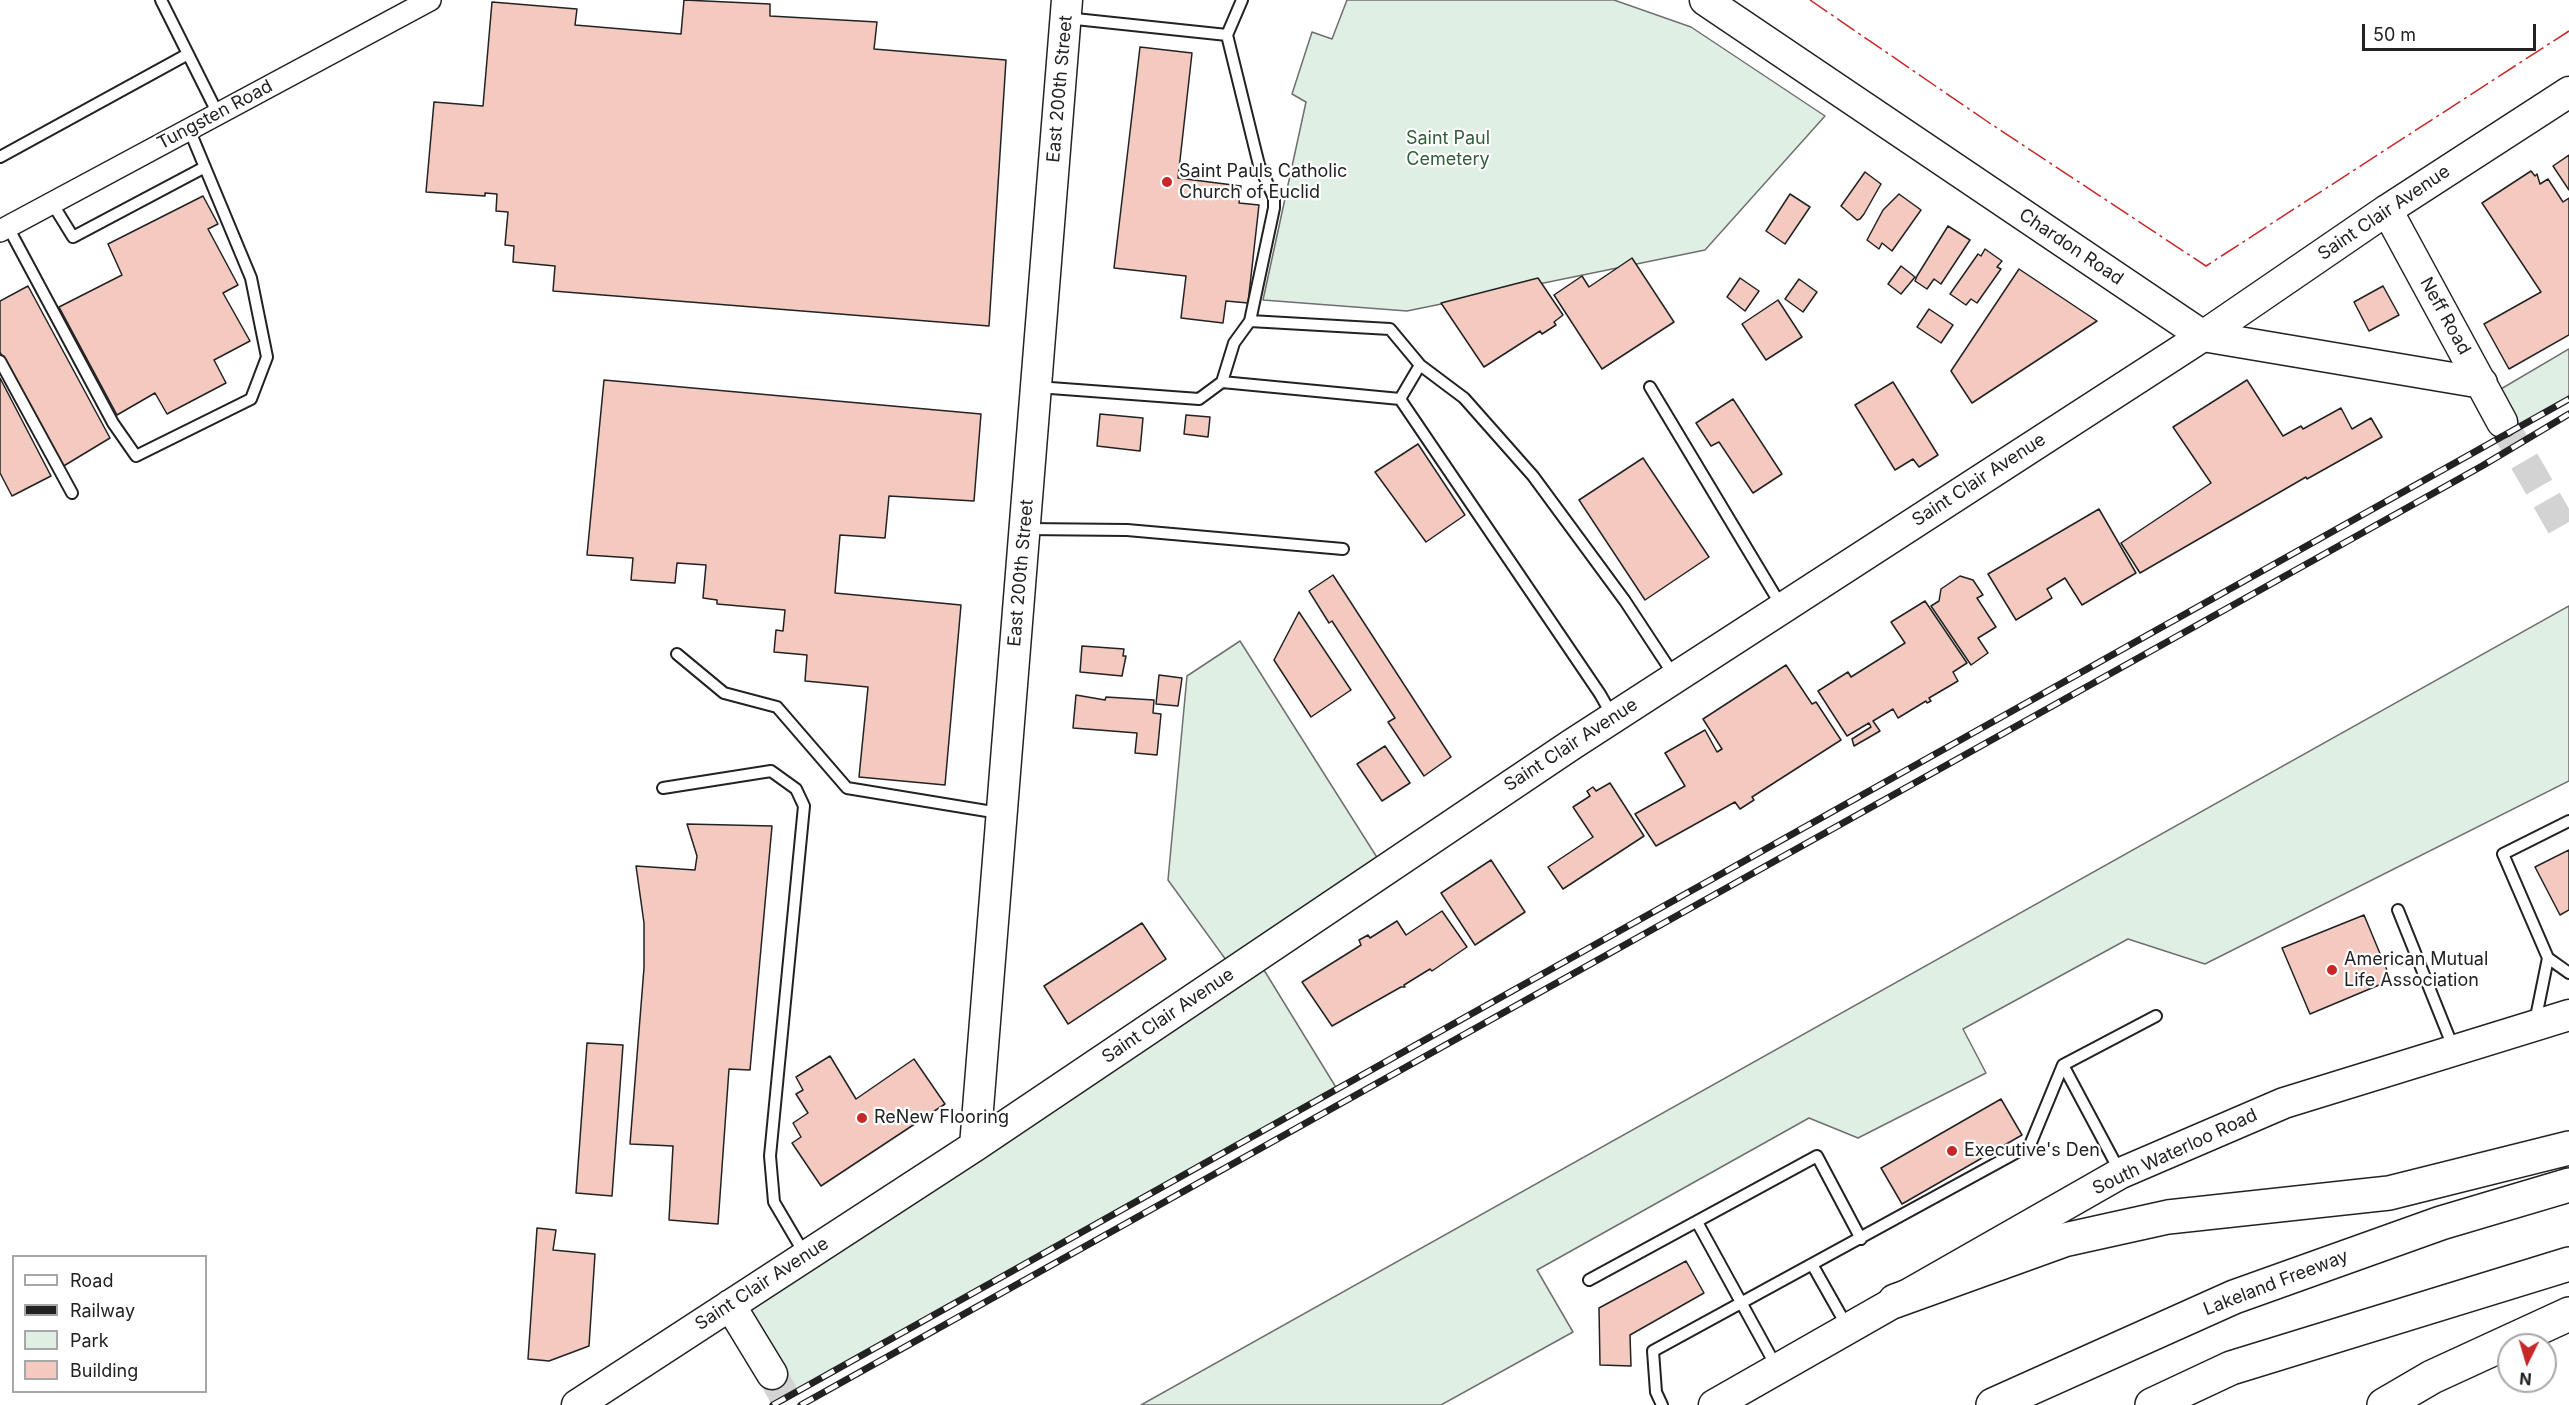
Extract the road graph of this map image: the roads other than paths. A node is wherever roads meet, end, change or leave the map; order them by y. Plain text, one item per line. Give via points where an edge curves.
1 (162, 0) edge
2 (430, 0) edge
3 (1242, 0) edge
4 (1705, 0) edge
5 (1067, 9) edge
6 (1227, 35) junction
7 (188, 54) junction
8 (2569, 92) edge
9 (218, 114) junction
10 (189, 129) junction
11 (0, 157) edge
12 (205, 167) junction
13 (52, 203) junction
14 (2387, 210) junction
15 (4, 229) edge
16 (1250, 321) junction
17 (2203, 336) junction
18 (0, 362) edge
19 (1420, 365) junction
20 (1222, 382) junction
21 (2482, 383) junction
22 (1036, 387) junction
23 (1650, 387) dead end
24 (1400, 399) junction
25 (2502, 422) tunnel mouth
26 (72, 493) dead end
27 (1025, 529) junction
28 (1343, 549) dead end
29 (1782, 608) junction
30 (676, 654) dead end
31 (1676, 677) junction
32 (1613, 717) junction
33 (663, 788) dead end
34 (1002, 813) junction
35 (2569, 820) edge
36 (2398, 910) dead end
37 (2548, 958) junction
38 (2569, 973) edge
39 (2156, 1016) dead end
40 (2569, 1016) edge
41 (2534, 1026) junction
42 (2455, 1050) junction
43 (2063, 1065) junction
44 (975, 1146) junction
45 (2569, 1148) edge
46 (2121, 1173) junction
47 (2569, 1185) edge
48 (1697, 1222) junction
49 (1861, 1239) junction
50 (806, 1256) junction
51 (2569, 1264) edge
52 (1813, 1266) junction
53 (1589, 1280) dead end
54 (1895, 1301) junction
55 (1741, 1303) junction
56 (730, 1305) junction
57 (2569, 1314) edge
58 (1848, 1328) junction
59 (1777, 1369) junction
60 (772, 1374) tunnel mouth
61 (577, 1405) edge
62 (1662, 1405) edge
63 (1714, 1405) edge
64 (1993, 1405) edge
65 (2152, 1405) edge
66 (2384, 1405) edge

1 - 7 lane
2 - 9 street, Tungsten Road
3 - 6 lane
4 - 17 street, Chardon Road
5 - 6 lane
5 - 22 street, East 200th Street
6 - 16 lane via 1259,165 1274,198
7 - 9 lane
7 - 11 lane
8 - 14 street, Saint Clair Avenue
9 - 10 street, Tungsten Road
10 - 12 lane
10 - 13 street, Tungsten Road
12 - 13 lane via 73,237
12 - 15 lane via 251,278 267,357 251,399 136,456 113,423
13 - 15 street, Tungsten Road
14 - 17 street, Saint Clair Avenue
14 - 21 street, Neff Road
16 - 19 lane via 1390,329
16 - 20 lane via 1234,343
17 - 21 street, Chardon Road
17 - 29 street, Saint Clair Avenue
18 - 26 lane
19 - 24 lane
19 - 31 lane via 1464,398 1533,476
20 - 22 lane via 1199,399
20 - 24 lane
21 - 25 street, Neff Road
22 - 27 street, East 200th Street
23 - 29 lane
24 - 32 lane
27 - 28 lane via 1127,530
27 - 34 street, East 200th Street
29 - 31 street, Saint Clair Avenue
30 - 34 lane via 724,693 777,707 847,788
31 - 32 street, Saint Clair Avenue
32 - 44 street, Saint Clair Avenue
33 - 50 lane via 771,771 796,789 804,806 770,1156 774,1203
34 - 44 street, East 200th Street
35 - 37 lane via 2503,854
36 - 42 lane
37 - 38 lane
37 - 41 lane
39 - 43 lane
40 - 41 street, South Waterloo Road
41 - 42 street, South Waterloo Road
42 - 46 street, South Waterloo Road via 2284,1103
43 - 46 lane
43 - 49 lane via 2030,1145
44 - 50 street, Saint Clair Avenue
45 - 54 highway via 2389,1193 2168,1217 2064,1240
46 - 54 street, South Waterloo Road
47 - 64 highway, Lakeland Freeway via 2441,1223 2234,1297
48 - 49 lane via 1817,1156
48 - 53 lane
48 - 55 lane
49 - 52 lane
50 - 56 street, Saint Clair Avenue
51 - 65 highway via 2231,1368
52 - 55 lane
52 - 58 lane
54 - 58 street, South Waterloo Road
55 - 59 lane
55 - 62 lane via 1653,1351 1656,1392
56 - 60 street
56 - 61 street, Saint Clair Avenue
57 - 66 highway via 2432,1377
58 - 59 street, South Waterloo Road
59 - 63 street, South Waterloo Road

